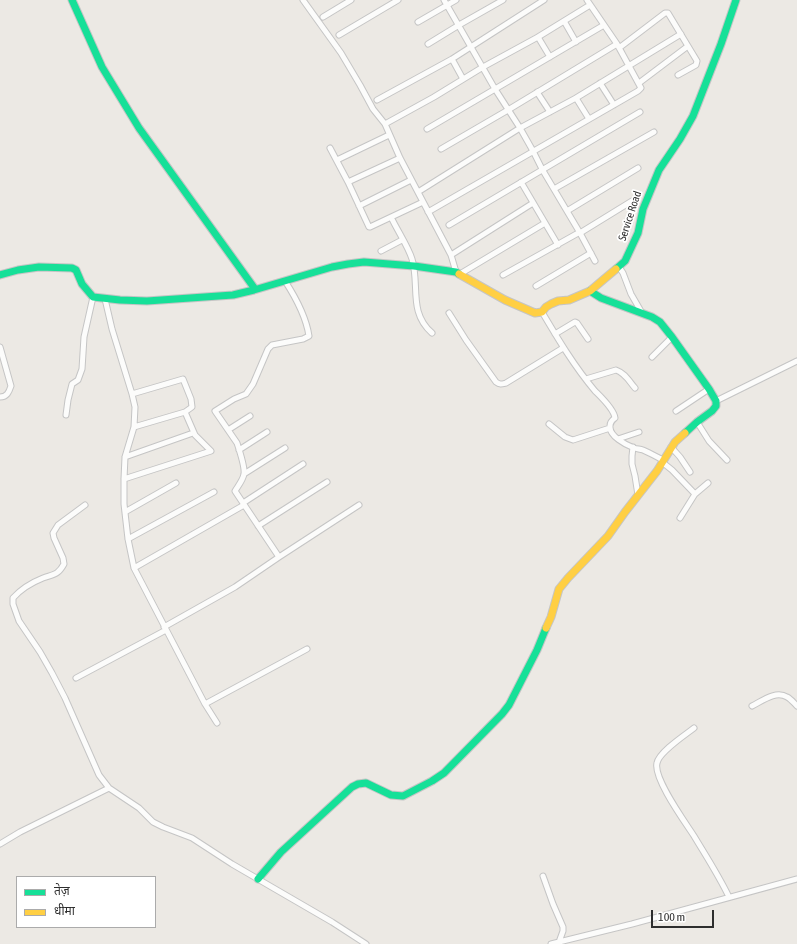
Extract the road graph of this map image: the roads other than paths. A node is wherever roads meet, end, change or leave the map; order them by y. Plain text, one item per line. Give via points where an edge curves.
1 (72, 0) edge
2 (303, 0) edge
3 (351, 0) edge
4 (398, 0) edge
5 (444, 0) edge
6 (456, 0) edge
7 (503, 0) edge
8 (544, 0) edge
9 (587, 0) edge
10 (736, 0) edge
11 (590, 5) junction
12 (447, 6) junction
13 (323, 17) dead end
14 (564, 21) junction
15 (418, 22) dead end
16 (459, 25) junction
17 (604, 25) junction
18 (681, 34) junction
19 (339, 35) dead end
20 (538, 37) junction
21 (576, 42) junction
22 (428, 44) dead end
23 (618, 46) junction
24 (688, 46) junction
25 (471, 47) junction
26 (550, 57) junction
27 (452, 59) junction
28 (629, 66) junction
29 (483, 67) junction
30 (678, 75) dead end
31 (463, 79) junction
32 (639, 82) junction
33 (600, 83) junction
34 (495, 89) junction
35 (537, 92) junction
36 (576, 98) junction
37 (377, 100) dead end
38 (614, 104) junction
39 (508, 110) junction
40 (550, 112) junction
41 (640, 112) dead end
42 (588, 119) junction
43 (385, 124) junction
44 (520, 128) junction
45 (427, 129) dead end
46 (654, 132) dead end
47 (389, 135) junction
48 (330, 148) dead end
49 (440, 149) dead end
50 (534, 151) junction
51 (400, 158) junction
52 (337, 160) junction
53 (638, 168) dead end
54 (542, 169) junction
55 (411, 180) junction
56 (348, 182) junction
57 (521, 182) junction
58 (554, 189) junction
59 (418, 192) junction
60 (632, 201) dead end
61 (423, 202) junction
62 (533, 202) junction
63 (359, 206) junction
64 (567, 211) junction
65 (428, 212) junction
66 (391, 217) junction
67 (545, 223) junction
68 (449, 225) dead end
69 (580, 233) junction
70 (402, 240) junction
71 (558, 244) junction
72 (381, 251) dead end
73 (590, 253) junction
74 (451, 255) junction
75 (595, 261) dead end
76 (414, 266) junction
77 (619, 266) junction
78 (458, 273) junction
79 (0, 275) edge
80 (503, 275) dead end
81 (285, 281) junction
82 (536, 286) dead end
83 (255, 289) junction
84 (590, 291) junction
85 (93, 297) junction
86 (105, 299) junction
87 (542, 312) junction
88 (449, 313) dead end
89 (642, 313) junction
90 (432, 333) dead end
91 (555, 334) junction
92 (672, 337) junction
93 (588, 339) dead end
94 (0, 347) edge
95 (563, 348) junction
96 (652, 357) dead end
97 (797, 361) edge
98 (586, 379) junction
99 (635, 388) dead end
100 (709, 389) junction
101 (132, 394) junction
102 (0, 397) edge
103 (716, 401) junction
104 (676, 411) dead end
105 (185, 412) junction
106 (66, 415) dead end
107 (250, 416) dead end
108 (697, 422) junction
109 (549, 424) dead end
110 (134, 426) junction
111 (610, 428) junction
112 (228, 430) junction
113 (267, 432) dead end
114 (639, 432) dead end
115 (193, 433) junction
116 (618, 439) junction
117 (633, 447) junction
118 (671, 447) junction
119 (285, 448) dead end
120 (239, 450) junction
121 (125, 457) junction
122 (727, 460) dead end
123 (662, 461) junction
124 (303, 464) dead end
125 (690, 472) dead end
126 (244, 474) junction
127 (124, 479) junction
128 (327, 482) dead end
129 (176, 483) dead end
130 (708, 483) dead end
131 (214, 492) dead end
132 (694, 494) junction
133 (638, 495) junction
134 (244, 504) junction
135 (85, 505) dead end
136 (359, 505) dead end
137 (125, 512) junction
138 (680, 518) dead end
139 (258, 526) junction
140 (128, 539) junction
141 (279, 557) junction
142 (134, 568) junction
143 (165, 628) junction
144 (307, 649) dead end
145 (76, 678) dead end
146 (205, 704) junction
147 (752, 706) dead end
148 (797, 706) edge
149 (217, 722) dead end
150 (694, 728) dead end
151 (109, 788) junction
152 (0, 844) edge
153 (543, 876) dead end
154 (258, 879) junction
155 (797, 879) edge
156 (729, 897) junction
157 (559, 942) junction
158 (366, 944) edge
159 (551, 944) edge

1 - 83 street via 102,67 139,128
2 - 43 street via 341,53 373,109
3 - 13 street
4 - 19 street
5 - 12 street
6 - 12 street
7 - 16 street
8 - 25 street
9 - 11 street
10 - 77 street, Service Road via 693,116 659,170 643,209 633,245
11 - 14 street
11 - 17 street
12 - 15 street
12 - 16 street
14 - 20 street
14 - 21 street
16 - 22 street
16 - 25 street
17 - 21 street
17 - 23 street
18 - 23 street via 670,15 665,13
18 - 24 street
18 - 28 street
20 - 26 street
20 - 29 street
21 - 26 street
23 - 28 street
23 - 35 street
24 - 30 street via 698,62
24 - 32 street
25 - 27 street
25 - 29 street
26 - 34 street
27 - 31 street
27 - 37 street
28 - 32 street
28 - 33 street
29 - 31 street
29 - 34 street
31 - 43 street
32 - 38 street via 641,88 638,91
33 - 36 street
33 - 38 street
34 - 39 street
34 - 45 street
35 - 39 street
35 - 40 street
36 - 40 street
36 - 42 street
38 - 42 street
39 - 44 street
39 - 49 street
40 - 44 street
41 - 54 street
42 - 50 street
43 - 47 street
44 - 50 street
44 - 59 street
46 - 58 street
47 - 51 street
47 - 52 street
48 - 52 street
50 - 54 street
50 - 65 street
51 - 55 street
51 - 56 street
52 - 56 street
53 - 64 street
54 - 57 street
54 - 58 street
55 - 59 street
55 - 63 street
56 - 63 street
57 - 62 street
57 - 68 street
58 - 64 street
59 - 61 street
60 - 69 street
61 - 65 street
61 - 66 street
62 - 67 street
62 - 74 street
63 - 66 street via 370,227
64 - 69 street
65 - 74 street
66 - 70 street
67 - 71 street
67 - 78 street
69 - 71 street
69 - 73 street
70 - 72 street
70 - 76 street
71 - 80 street
73 - 75 street
73 - 82 street
74 - 78 street
76 - 78 street
76 - 81 street via 356,262 321,268
76 - 90 street via 418,312 422,322
77 - 84 street, Service Road
77 - 89 street
78 - 87 street via 505,300 535,313
79 - 85 street via 38,267 72,268 76,270 82,284
81 - 83 street
81 - 112 street via 302,310 309,336 272,345 268,349 246,394 215,411
83 - 86 street via 237,294 165,300
84 - 87 street, Service Road via 551,304
84 - 89 street via 601,298
85 - 86 street
85 - 106 street via 84,336 82,369 78,380 72,384
86 - 101 street
87 - 91 street
88 - 95 street via 498,384 506,383
89 - 92 street via 660,322
91 - 93 street via 575,322
91 - 95 street
92 - 96 street
92 - 100 street
94 - 102 street via 11,386 9,392
95 - 98 street
97 - 103 street
98 - 99 street via 616,370
98 - 111 street via 613,412 615,418 610,423
100 - 103 street
100 - 104 street
101 - 105 street via 184,379 192,407
101 - 110 street via 135,407
103 - 108 street via 712,411
105 - 110 street
105 - 115 street
107 - 112 street
108 - 118 street
108 - 122 street via 709,441
109 - 111 street via 573,440
110 - 121 street
111 - 116 street
112 - 120 street
113 - 120 street
114 - 116 street
115 - 121 street
115 - 127 street via 211,451
116 - 117 street
117 - 123 street
117 - 133 street via 632,464
118 - 123 street
118 - 125 street
119 - 126 street
120 - 126 street
121 - 127 street
123 - 132 street
123 - 133 street
124 - 134 street
126 - 134 street via 235,491
127 - 137 street
128 - 139 street
129 - 137 street
130 - 132 street
131 - 140 street
132 - 138 street
133 - 154 street via 598,548 559,589 537,650 509,705 470,748 444,773 403,796 391,795 366,783 352,787 281,852
134 - 139 street
134 - 142 street
135 - 151 street via 58,525 53,533 63,558 61,571 22,589 13,598 13,604 19,621 40,652 65,698 92,762
136 - 141 street
137 - 140 street
139 - 141 street
140 - 142 street
141 - 143 street
142 - 143 street
143 - 145 street
143 - 146 street
144 - 146 street
146 - 149 street
147 - 148 street via 772,695 787,697
150 - 156 street via 659,758 657,770 670,797
151 - 152 street
151 - 154 street via 139,808 153,822 192,838
153 - 157 street via 564,928
154 - 158 street
155 - 156 street
156 - 157 street
157 - 159 street

